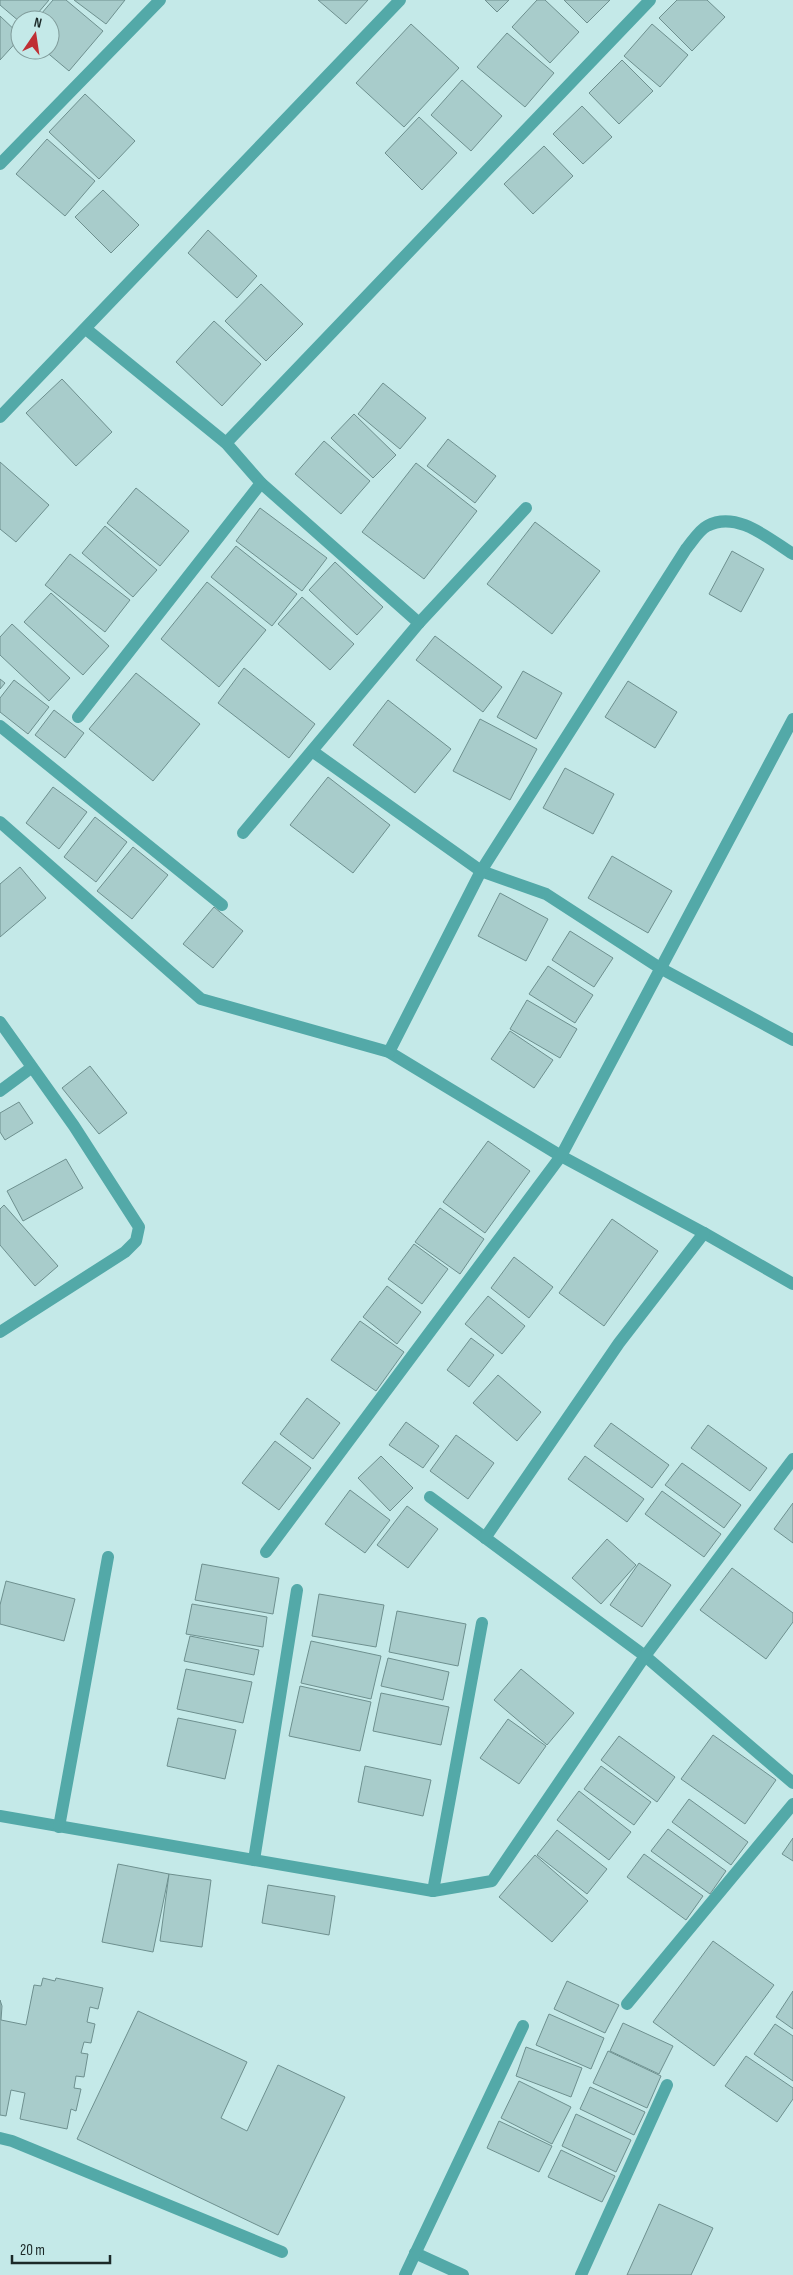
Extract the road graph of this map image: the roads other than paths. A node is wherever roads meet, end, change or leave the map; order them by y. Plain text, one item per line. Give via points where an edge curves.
1 (160, 0) edge
2 (400, 0) edge
3 (650, 0) edge
4 (0, 164) edge
5 (86, 329) junction
6 (0, 417) edge
7 (226, 444) junction
8 (261, 483) junction
9 (526, 508) dead end
10 (793, 554) edge
11 (419, 623) junction
12 (78, 717) dead end
13 (793, 718) edge
14 (0, 726) edge
15 (312, 751) junction
16 (0, 822) edge
17 (243, 833) dead end
18 (481, 871) junction
19 (222, 905) dead end
20 (660, 968) junction
21 (0, 1022) edge
22 (793, 1040) edge
23 (389, 1052) junction
24 (31, 1068) junction
25 (0, 1091) edge
26 (561, 1156) junction
27 (704, 1233) junction
28 (793, 1284) edge
29 (0, 1332) edge
30 (793, 1459) edge
31 (430, 1497) dead end
32 (486, 1538) junction
33 (266, 1552) dead end
34 (108, 1557) dead end
35 (297, 1590) dead end
36 (482, 1623) dead end
37 (646, 1656) junction
38 (793, 1783) edge
39 (793, 1804) edge
40 (0, 1816) edge
41 (59, 1827) junction
42 (254, 1860) junction
43 (433, 1892) junction
44 (627, 2004) dead end
45 (523, 2026) dead end
46 (667, 2085) dead end
47 (0, 2138) edge
48 (282, 2252) dead end
49 (415, 2254) junction
50 (405, 2275) edge
51 (463, 2275) edge
52 (581, 2275) edge

1 - 4 street
2 - 5 street
3 - 7 street
5 - 6 street
5 - 7 street
7 - 8 street
8 - 11 street
8 - 12 street
9 - 11 street
10 - 18 street via 737,522 720,521 706,526 662,584
11 - 15 street
13 - 20 street
14 - 19 street
15 - 17 street
15 - 18 street
16 - 23 street via 201,999
18 - 20 street via 546,894
18 - 23 street
20 - 22 street
20 - 26 street
21 - 24 street
23 - 26 street
24 - 25 street
24 - 29 street via 74,1126 139,1227 136,1241 125,1252
26 - 27 street
26 - 33 street
27 - 28 street
27 - 32 street via 619,1343
30 - 37 street
31 - 32 street
32 - 37 street
34 - 41 street
35 - 42 street
36 - 43 street
37 - 38 street
37 - 43 street via 492,1881
39 - 44 street
40 - 41 street
41 - 42 street
42 - 43 street
45 - 49 street
46 - 52 street
47 - 48 street
49 - 50 street
49 - 51 street

